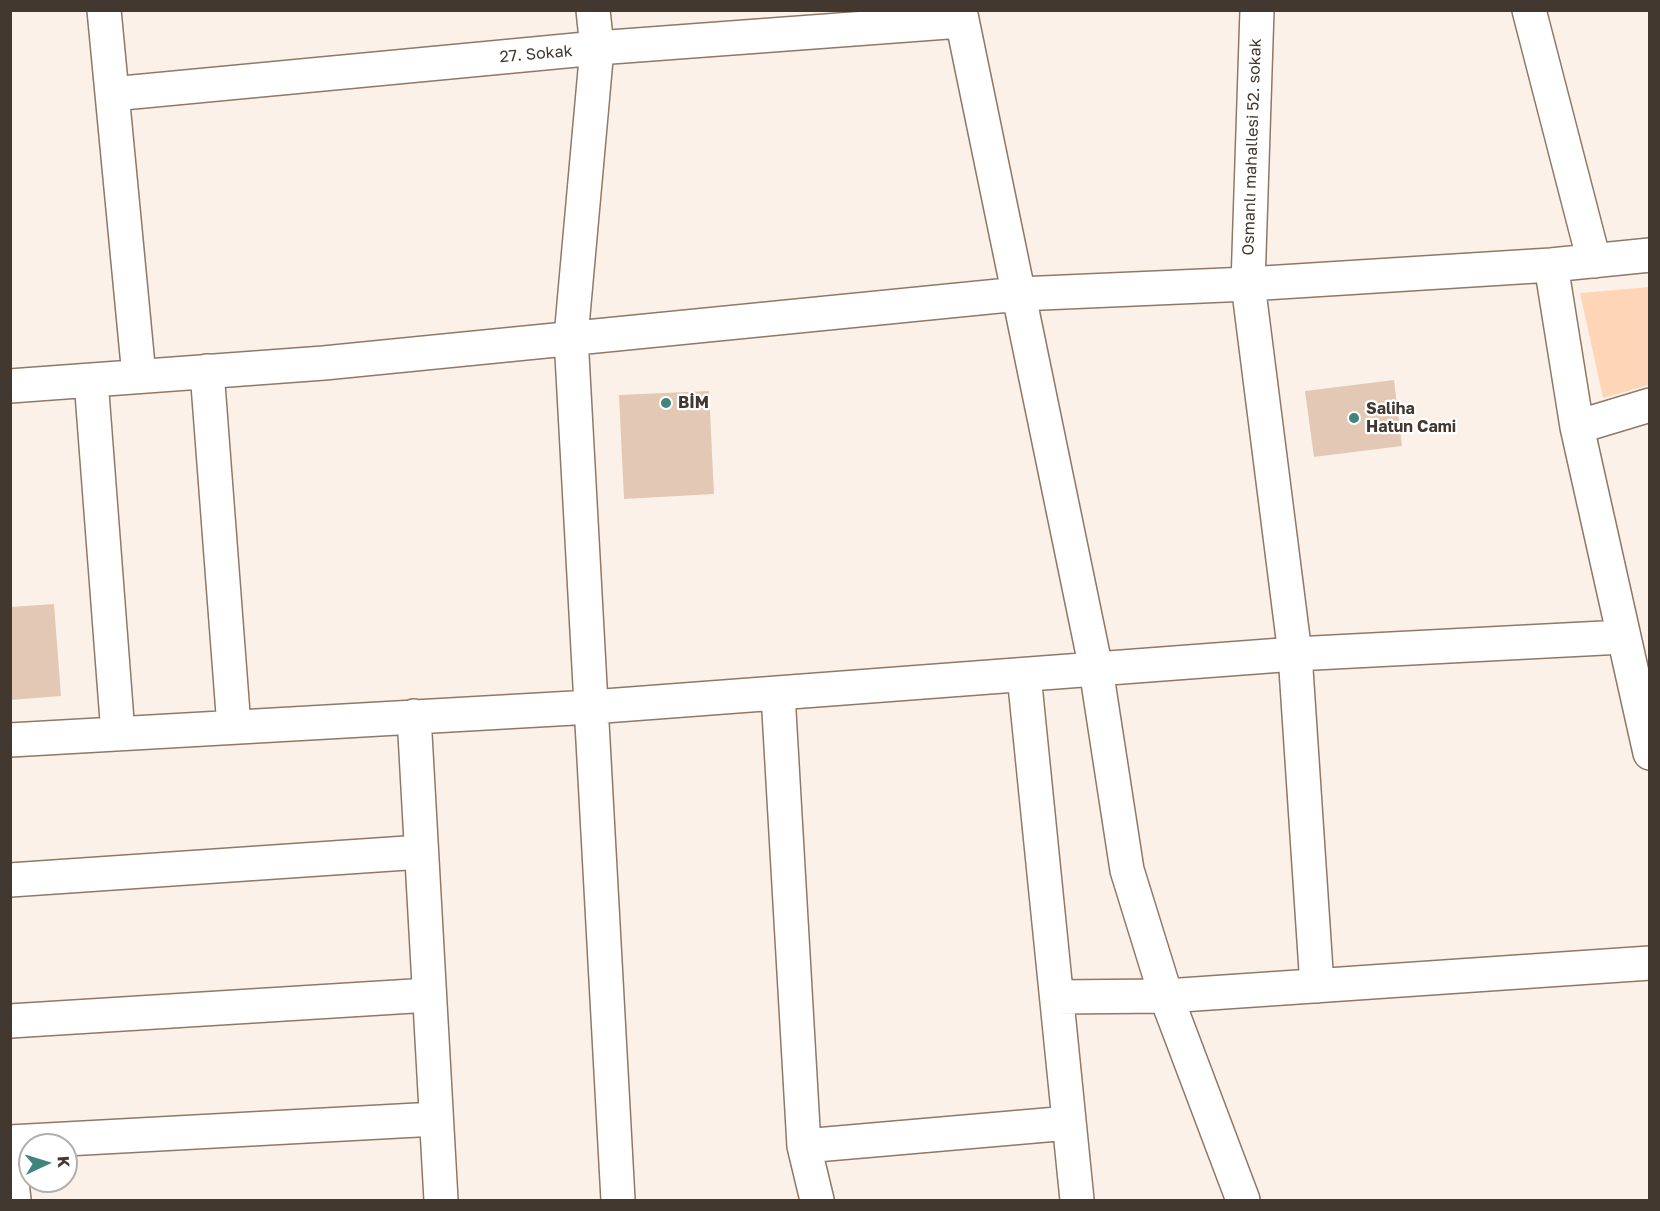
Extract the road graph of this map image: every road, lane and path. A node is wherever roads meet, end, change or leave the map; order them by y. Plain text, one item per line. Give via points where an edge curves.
1 (104, 10) edge
2 (593, 10) edge
3 (1257, 10) edge
4 (1529, 10) edge
5 (961, 16) edge
6 (597, 48) junction
7 (112, 94) junction
8 (1650, 255) edge
9 (1594, 261) junction
10 (1551, 265) junction
11 (1248, 284) junction
12 (1019, 294) junction
13 (571, 337) junction
14 (207, 371) junction
15 (139, 376) junction
16 (91, 380) junction
17 (10, 386) edge
18 (1650, 405) edge
19 (1577, 427) junction
20 (1633, 647) edge
21 (1295, 654) junction
22 (1096, 669) junction
23 (1024, 675) junction
24 (778, 694) junction
25 (591, 707) junction
26 (414, 716) junction
27 (234, 727) junction
28 (118, 734) junction
29 (10, 740) edge
30 (1650, 753) edge
31 (421, 852) junction
32 (10, 880) edge
33 (1650, 963) edge
34 (1317, 986) junction
35 (429, 994) junction
36 (1166, 996) junction
37 (1057, 998) junction
38 (10, 1021) edge
39 (436, 1119) junction
40 (1070, 1123) junction
41 (10, 1142) edge
42 (804, 1146) junction
43 (10, 1164) edge
44 (14, 1200) edge
45 (441, 1200) edge
46 (618, 1200) edge
47 (817, 1200) edge
48 (1077, 1200) edge
49 (1243, 1200) edge

1 - 7 street
2 - 6 street
3 - 11 street, Osmanlı mahallesi 52. sokak
4 - 9 street
5 - 6 street, 27. Sokak
5 - 12 street
6 - 7 street, 27. Sokak
6 - 13 street
7 - 15 street
8 - 9 street
9 - 10 street
10 - 11 street
10 - 19 street
11 - 12 street
11 - 21 street, Osmanlı mahallesi 52. sokak
12 - 13 street
12 - 22 street
13 - 14 street
13 - 25 street
14 - 15 street
14 - 27 street
15 - 16 street
16 - 17 street
16 - 28 street
18 - 19 street
19 - 20 street
20 - 21 street
20 - 30 street
21 - 22 street
21 - 34 street, Osmanlı mahallesi 52. sokak
22 - 23 street
22 - 36 street via 1126,870
23 - 24 street
23 - 37 street
24 - 25 street
24 - 42 street
25 - 26 street
25 - 46 street
26 - 27 street
26 - 31 street
27 - 28 street
28 - 29 street
31 - 32 street
31 - 35 street
33 - 34 street
34 - 36 street
35 - 38 street
35 - 39 street
36 - 37 street
36 - 49 street
37 - 40 street
39 - 41 street
39 - 45 street
40 - 42 street
40 - 48 street
42 - 47 street
43 - 44 street

